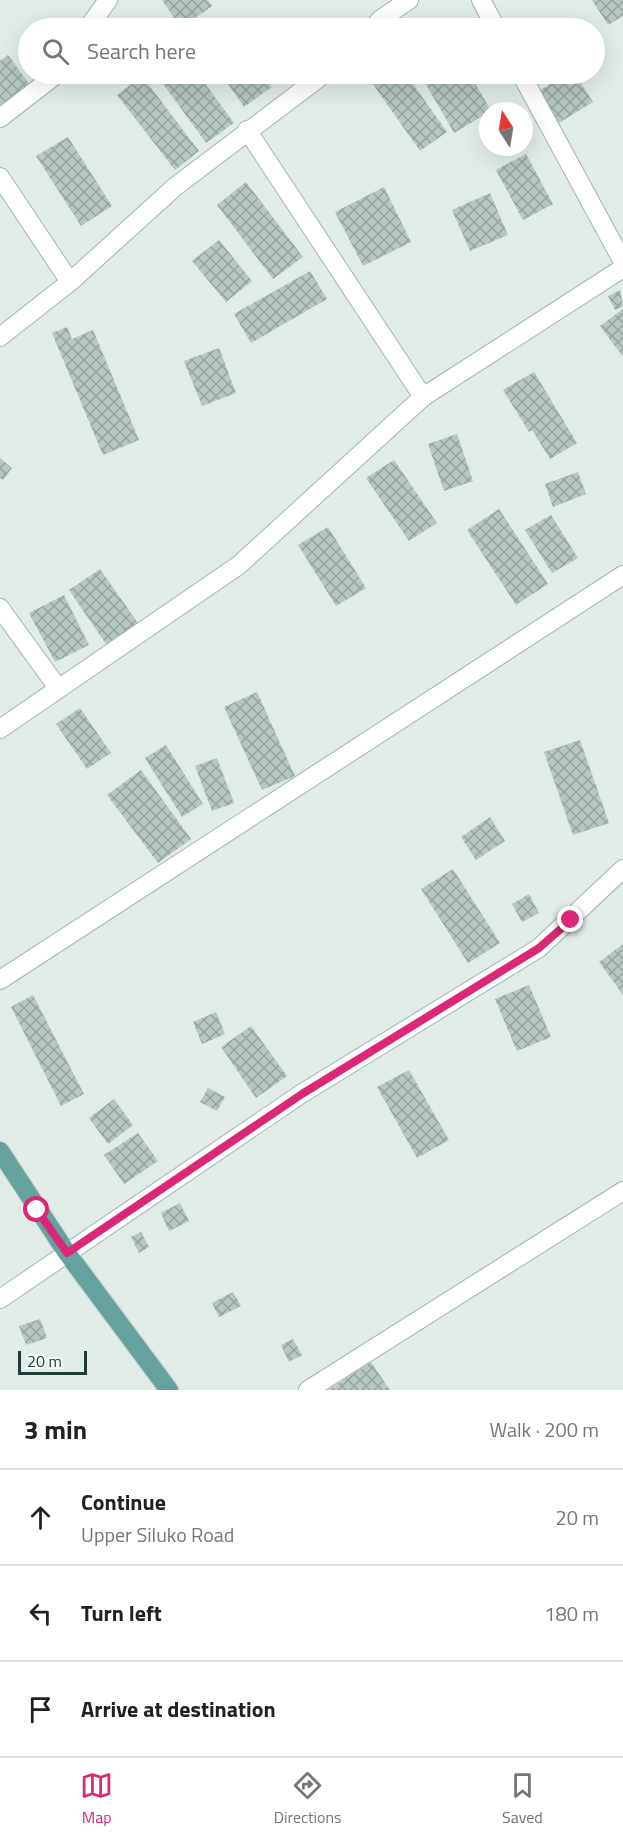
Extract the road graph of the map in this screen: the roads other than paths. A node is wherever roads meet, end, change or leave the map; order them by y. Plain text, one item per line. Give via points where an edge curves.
1 (108, 0) edge
2 (409, 0) edge
3 (481, 0) edge
4 (95, 18) edge
5 (382, 18) edge
6 (491, 18) edge
7 (44, 84) edge
8 (310, 84) edge
9 (526, 84) edge
10 (0, 118) edge
11 (247, 130) junction
12 (0, 177) edge
13 (623, 262) edge
14 (623, 268) edge
15 (70, 282) junction
16 (0, 337) edge
17 (423, 397) junction
18 (623, 575) edge
19 (0, 608) edge
20 (58, 688) junction
21 (0, 729) edge
22 (623, 869) edge
23 (0, 980) edge
24 (0, 1151) edge
25 (623, 1191) edge
26 (67, 1253) junction
27 (0, 1299) edge
28 (169, 1390) edge
29 (308, 1390) edge

1 - 4 street
2 - 5 street
3 - 6 street
7 - 10 street
8 - 11 street
9 - 13 street
11 - 15 street via 176,186
11 - 17 street
12 - 15 street
14 - 17 street
15 - 16 street
17 - 20 street via 239,565
18 - 23 street
19 - 20 street
20 - 21 street
22 - 26 street via 539,948 302,1094
24 - 26 main road
25 - 29 street
26 - 27 street
26 - 28 main road

